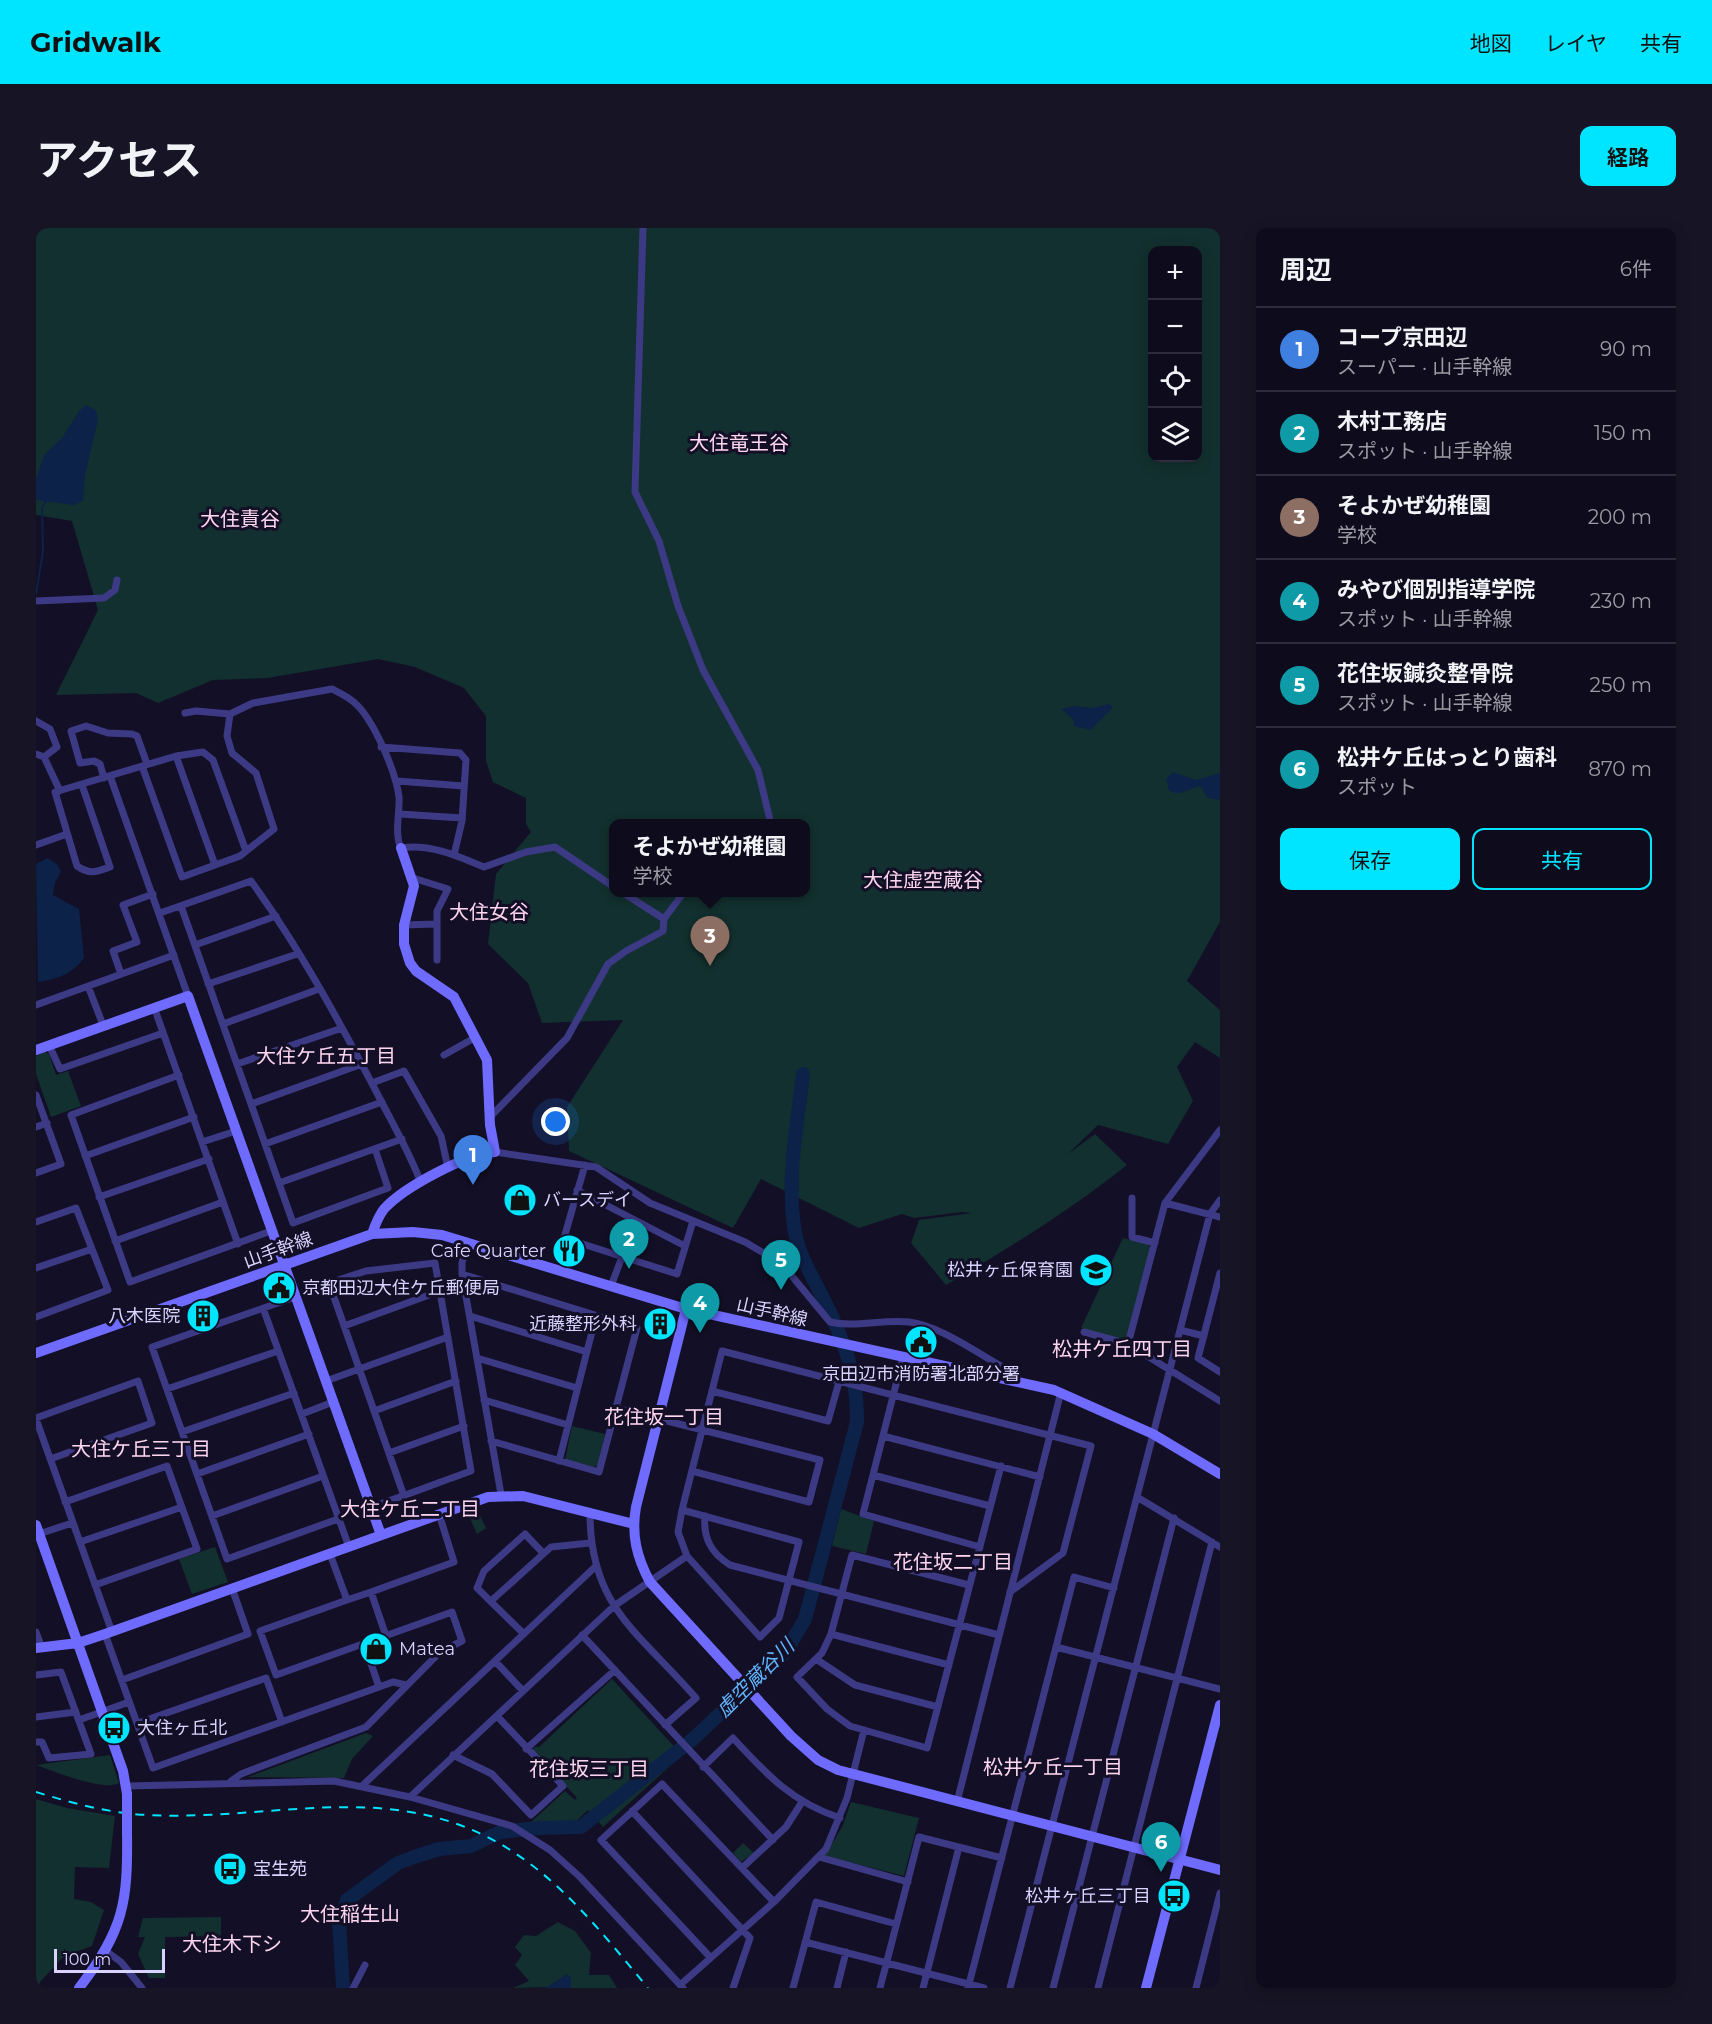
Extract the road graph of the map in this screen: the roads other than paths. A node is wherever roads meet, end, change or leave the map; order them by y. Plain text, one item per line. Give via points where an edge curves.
1 (644, 228) edge
2 (117, 580) dead end
3 (36, 601) edge
4 (185, 713) dead end
5 (230, 714) junction
6 (36, 721) edge
7 (381, 747) junction
8 (36, 754) edge
9 (176, 756) junction
10 (44, 758) junction
11 (145, 765) junction
12 (107, 776) junction
13 (397, 781) junction
14 (81, 784) junction
15 (464, 786) junction
16 (60, 791) junction
17 (400, 814) junction
18 (462, 818) junction
19 (770, 819) edge
20 (66, 834) junction
21 (36, 845) edge
22 (401, 848) junction
23 (246, 851) junction
24 (454, 855) junction
25 (215, 865) junction
26 (413, 878) junction
27 (609, 884) edge
28 (153, 894) junction
29 (630, 897) edge
30 (680, 897) edge
31 (181, 906) junction
32 (160, 913) junction
33 (276, 916) junction
34 (664, 919) junction
35 (435, 924) junction
36 (404, 925) junction
37 (195, 945) junction
38 (297, 954) junction
39 (174, 955) junction
40 (437, 960) dead end
41 (121, 974) junction
42 (208, 984) junction
43 (88, 986) junction
44 (319, 989) junction
45 (188, 996) junction
46 (36, 1005) edge
47 (154, 1007) junction
48 (222, 1024) junction
49 (104, 1025) junction
50 (342, 1028) junction
51 (163, 1033) junction
52 (476, 1037) junction
53 (49, 1045) junction
54 (36, 1050) edge
55 (444, 1055) dead end
56 (237, 1064) junction
57 (362, 1064) junction
58 (179, 1075) junction
59 (372, 1083) junction
60 (36, 1095) edge
61 (382, 1102) junction
62 (251, 1104) junction
63 (491, 1116) junction
64 (194, 1117) junction
65 (46, 1123) junction
66 (36, 1127) edge
67 (1220, 1130) edge
68 (236, 1131) junction
69 (402, 1139) junction
70 (202, 1142) junction
71 (265, 1144) junction
72 (375, 1149) junction
73 (495, 1152) junction
74 (85, 1156) junction
75 (209, 1159) junction
76 (585, 1165) junction
77 (448, 1168) junction
78 (36, 1173) edge
79 (279, 1183) junction
80 (422, 1183) junction
81 (577, 1190) junction
82 (99, 1197) junction
83 (1132, 1198) dead end
84 (1220, 1200) edge
85 (223, 1202) junction
86 (1165, 1203) junction
87 (1210, 1214) junction
88 (1220, 1216) edge
89 (693, 1221) junction
90 (36, 1222) edge
91 (271, 1232) junction
92 (372, 1234) junction
93 (115, 1241) junction
94 (467, 1241) junction
95 (1155, 1243) junction
96 (238, 1244) junction
97 (685, 1246) junction
98 (92, 1248) junction
99 (622, 1257) junction
100 (284, 1265) junction
101 (36, 1268) edge
102 (1220, 1273) edge
103 (462, 1274) junction
104 (611, 1286) junction
105 (440, 1291) junction
106 (295, 1297) junction
107 (263, 1308) junction
108 (686, 1309) junction
109 (470, 1316) junction
110 (596, 1316) junction
111 (36, 1317) edge
112 (345, 1326) junction
113 (1180, 1330) junction
114 (1084, 1332) dead end
115 (1204, 1336) junction
116 (448, 1337) junction
117 (1128, 1344) junction
118 (278, 1351) junction
119 (587, 1352) junction
120 (36, 1353) edge
121 (903, 1357) junction
122 (477, 1358) junction
123 (359, 1369) junction
124 (1170, 1370) junction
125 (1220, 1372) edge
126 (1005, 1379) junction
127 (326, 1381) junction
128 (456, 1382) junction
129 (839, 1382) junction
130 (577, 1388) junction
131 (167, 1389) junction
132 (712, 1391) junction
133 (1061, 1392) junction
134 (294, 1393) junction
135 (893, 1396) junction
136 (484, 1400) junction
137 (1220, 1401) edge
138 (333, 1402) junction
139 (616, 1408) junction
140 (374, 1411) junction
141 (302, 1414) junction
142 (36, 1419) edge
143 (657, 1419) junction
144 (568, 1425) junction
145 (464, 1426) junction
146 (702, 1430) junction
147 (182, 1432) junction
148 (309, 1434) junction
149 (1153, 1434) junction
150 (883, 1436) junction
151 (1050, 1436) junction
152 (491, 1441) junction
153 (389, 1453) junction
154 (50, 1459) junction
155 (559, 1461) junction
156 (1001, 1466) junction
157 (692, 1471) junction
158 (197, 1474) junction
159 (1220, 1474) edge
160 (873, 1475) junction
161 (323, 1476) junction
162 (1040, 1476) junction
163 (501, 1494) junction
164 (404, 1496) junction
165 (1137, 1497) junction
166 (65, 1502) junction
167 (990, 1506) junction
168 (182, 1507) junction
169 (371, 1508) junction
170 (681, 1510) junction
171 (590, 1513) junction
172 (439, 1515) junction
173 (212, 1516) junction
174 (705, 1516) junction
175 (1174, 1518) junction
176 (338, 1519) junction
177 (72, 1523) junction
178 (634, 1524) junction
179 (38, 1530) edge
180 (381, 1535) junction
181 (80, 1542) junction
182 (1212, 1542) junction
183 (590, 1543) junction
184 (349, 1547) junction
185 (980, 1547) junction
186 (1220, 1547) edge
187 (543, 1553) junction
188 (330, 1554) junction
189 (687, 1556) junction
190 (595, 1567) junction
191 (650, 1582) junction
192 (792, 1582) junction
193 (95, 1585) junction
194 (969, 1585) junction
195 (232, 1588) junction
196 (1114, 1588) junction
197 (371, 1592) junction
198 (1010, 1592) junction
199 (838, 1593) junction
200 (346, 1600) junction
201 (491, 1601) junction
202 (614, 1606) junction
203 (959, 1625) junction
204 (36, 1632) edge
205 (108, 1633) junction
206 (524, 1634) junction
207 (831, 1634) junction
208 (582, 1635) junction
209 (999, 1635) junction
210 (386, 1636) junction
211 (78, 1643) junction
212 (364, 1643) junction
213 (1056, 1647) junction
214 (39, 1648) edge
215 (1096, 1657) junction
216 (816, 1659) junction
217 (495, 1660) junction
218 (949, 1665) junction
219 (1136, 1668) junction
220 (615, 1670) junction
221 (36, 1675) edge
222 (1177, 1678) junction
223 (122, 1680) junction
224 (406, 1685) junction
225 (379, 1687) junction
226 (1220, 1689) edge
227 (523, 1691) junction
228 (129, 1702) junction
229 (1220, 1705) edge
230 (938, 1707) junction
231 (76, 1712) junction
232 (103, 1712) junction
233 (497, 1716) junction
234 (36, 1717) edge
235 (79, 1720) junction
236 (282, 1722) junction
237 (138, 1724) junction
238 (665, 1725) junction
239 (864, 1730) junction
240 (36, 1742) edge
241 (526, 1749) junction
242 (453, 1755) junction
243 (703, 1767) junction
244 (853, 1774) junction
245 (231, 1781) junction
246 (363, 1785) junction
247 (127, 1790) junction
248 (410, 1797) junction
249 (802, 1802) junction
250 (957, 1802) junction
251 (632, 1811) junction
252 (1012, 1816) junction
253 (840, 1818) junction
254 (1052, 1826) junction
255 (1092, 1837) junction
256 (773, 1840) junction
257 (959, 1847) junction
258 (1134, 1847) junction
259 (819, 1857) junction
260 (1002, 1858) junction
261 (1180, 1859) junction
262 (742, 1868) junction
263 (1220, 1870) edge
264 (908, 1882) junction
265 (1220, 1893) edge
266 (774, 1902) junction
267 (896, 1924) junction
268 (742, 1928) junction
269 (805, 1942) junction
270 (105, 1951) junction
271 (846, 1952) junction
272 (710, 1957) junction
273 (886, 1963) junction
274 (365, 1965) dead end
275 (927, 1973) junction
276 (681, 1986) edge
277 (968, 1986) edge
278 (79, 1988) edge
279 (142, 1988) edge
280 (353, 1988) edge
281 (734, 1988) edge
282 (793, 1988) edge
283 (837, 1988) edge
284 (880, 1988) edge
285 (923, 1988) edge
286 (984, 1988) edge
287 (1010, 1988) edge
288 (1053, 1988) edge
289 (1098, 1988) edge
290 (1146, 1988) edge
291 (1196, 1988) edge

1 - 19 street via 635,492 659,541 678,606 703,670 758,770
2 - 3 street via 115,590 104,598
4 - 5 street
5 - 7 street via 253,703 332,689 357,705
5 - 23 street via 227,735 232,753 256,773 274,830
6 - 10 street via 50,729 57,747
7 - 13 street
7 - 15 street via 460,753 466,760
8 - 10 street
9 - 11 street
9 - 23 street via 203,752 213,760
9 - 25 street
10 - 16 street
11 - 12 street
11 - 12 street via 137,736 86,726 71,731 80,763 94,760
11 - 25 street via 182,877
12 - 14 street
12 - 28 street
13 - 15 street
13 - 17 street
14 - 16 street
14 - 20 street via 110,867 93,873 77,866
15 - 18 street
16 - 20 street via 55,792
17 - 18 street
17 - 22 street
18 - 24 street
20 - 21 street
22 - 24 street via 416,845
22 - 26 street
23 - 25 street
24 - 27 street via 484,867 526,852 555,847
26 - 35 street via 448,889 436,910
26 - 36 street
28 - 32 street
28 - 41 street via 123,905 136,942 113,951
29 - 34 street
30 - 34 street
31 - 32 street
31 - 33 street via 251,881
31 - 37 street
32 - 39 street
33 - 37 street
33 - 38 street
34 - 63 street via 663,931 658,936 608,964 567,1038
35 - 36 street
35 - 40 street
36 - 52 street via 410,963 428,981 454,997
37 - 42 street
38 - 42 street
38 - 44 street
39 - 41 street
39 - 45 street
41 - 43 street
42 - 48 street
43 - 46 street
43 - 49 street
44 - 48 street
44 - 50 street
45 - 47 street
45 - 68 street
47 - 49 street
47 - 51 street
48 - 56 street
49 - 53 street
50 - 56 street
50 - 57 street
51 - 53 street via 60,1069
51 - 58 street
52 - 55 street
52 - 63 street via 489,1066
53 - 54 street
56 - 62 street
57 - 59 street
57 - 62 street
58 - 64 street
58 - 74 street via 71,1115
59 - 61 street
59 - 77 street via 404,1071 441,1136
60 - 65 street
61 - 69 street
61 - 71 street
62 - 71 street
63 - 73 street
64 - 70 street
64 - 74 street
65 - 66 street
65 - 78 street via 61,1164
67 - 86 street
68 - 70 street
68 - 91 street
69 - 72 street
69 - 80 street
70 - 75 street
71 - 79 street
72 - 79 street
72 - 79 street via 388,1188 293,1223
73 - 76 street
73 - 77 street via 475,1155
74 - 82 street
75 - 82 street
75 - 85 street
76 - 81 street
76 - 89 street via 610,1176 650,1203
77 - 80 street
80 - 92 street via 383,1210
81 - 97 street
81 - 99 street via 564,1238
82 - 93 street
83 - 95 street via 1132,1237
84 - 87 street
85 - 93 street
85 - 96 street
86 - 87 street
86 - 95 street
87 - 88 street
87 - 113 street
89 - 97 street
89 - 126 street via 745,1242 772,1258 830,1322 909,1322 925,1326 1001,1366
90 - 98 street via 76,1208
91 - 96 street
91 - 100 street
92 - 94 street, 山手幹線 via 413,1232
92 - 100 street, 山手幹線
93 - 96 street via 130,1282
94 - 103 street
94 - 104 street, 山手幹線
95 - 117 street
97 - 99 street via 677,1274
98 - 101 street
98 - 111 street via 108,1290
99 - 104 street
100 - 106 street
100 - 120 street, 山手幹線
102 - 115 street
103 - 109 street
103 - 110 street
104 - 108 street, 山手幹線
105 - 112 street
105 - 112 street via 435,1263 366,1271 329,1283
105 - 116 street
106 - 107 street
106 - 127 street
107 - 118 street
107 - 131 street via 152,1347
108 - 121 street, 山手幹線
108 - 143 street
109 - 119 street
109 - 122 street
110 - 119 street
110 - 139 street via 637,1328
112 - 123 street
113 - 115 street
113 - 124 street
114 - 117 street
115 - 125 street via 1198,1358
116 - 123 street
116 - 128 street
117 - 124 street
118 - 131 street
118 - 134 street
119 - 130 street
121 - 126 street, 山手幹線
121 - 135 street
122 - 130 street
122 - 136 street
123 - 127 street
123 - 140 street
124 - 137 street
124 - 149 street
126 - 133 street, 山手幹線
127 - 138 street
128 - 140 street
128 - 145 street
129 - 132 street via 828,1420
129 - 132 street via 722,1352
129 - 135 street
130 - 144 street
131 - 147 street
132 - 146 street
133 - 149 street, 山手幹線
133 - 151 street
134 - 141 street
134 - 147 street
135 - 150 street
135 - 151 street
136 - 144 street
136 - 152 street
138 - 141 street
138 - 169 street
139 - 143 street
139 - 155 street via 599,1472
140 - 153 street
141 - 148 street
142 - 154 street
142 - 154 street via 138,1381 152,1423
143 - 146 street
143 - 178 street
144 - 155 street
145 - 153 street
145 - 164 street via 471,1471
146 - 157 street
146 - 157 street via 820,1460 809,1502
147 - 158 street
148 - 158 street
148 - 161 street
149 - 159 street, 山手幹線
149 - 165 street
150 - 156 street
150 - 160 street
151 - 162 street
151 - 198 street via 1091,1446 1063,1553
152 - 155 street
152 - 163 street
153 - 164 street
154 - 166 street
156 - 162 street
156 - 167 street
157 - 170 street
158 - 173 street
160 - 167 street
160 - 185 street via 862,1515
161 - 173 street
161 - 176 street
162 - 198 street
163 - 171 street
163 - 172 street
164 - 169 street
165 - 175 street
165 - 196 street
166 - 168 street via 167,1466
166 - 177 street
167 - 185 street
168 - 181 street
168 - 193 street via 198,1549
169 - 180 street
170 - 174 street
170 - 189 street via 678,1532
171 - 178 street
171 - 183 street
172 - 180 street
172 - 197 street via 454,1562
173 - 176 street via 227,1559
174 - 192 street via 703,1533 720,1559
174 - 192 street via 799,1542
175 - 182 street
175 - 219 street
176 - 184 street
177 - 179 street
177 - 181 street
178 - 191 street via 638,1557
179 - 211 street
180 - 184 street
181 - 193 street
182 - 186 street
182 - 222 street
183 - 187 street via 551,1547
183 - 190 street
184 - 188 street
185 - 194 street
187 - 201 street
187 - 201 street via 525,1533 500,1556 484,1571 477,1588
188 - 195 street
188 - 200 street
189 - 191 street
189 - 192 street via 760,1637 779,1618
190 - 202 street
190 - 206 street
191 - 202 street
191 - 244 street via 818,1760
192 - 199 street
193 - 205 street
194 - 199 street via 852,1555
194 - 203 street
195 - 205 street
195 - 223 street via 248,1634
196 - 213 street via 1074,1576
196 - 215 street
197 - 200 street
197 - 210 street
198 - 209 street
199 - 203 street
199 - 207 street
200 - 212 street via 260,1631 276,1675
201 - 206 street
202 - 208 street
202 - 238 street via 696,1698
203 - 209 street
203 - 218 street
204 - 214 street
205 - 211 street
205 - 223 street
206 - 217 street
207 - 216 street
207 - 218 street
208 - 220 street
208 - 227 street
209 - 250 street
210 - 212 street
210 - 224 street via 452,1612 462,1641 440,1652
211 - 214 street
211 - 232 street
212 - 225 street
213 - 215 street
213 - 252 street
215 - 219 street
215 - 254 street
216 - 230 street via 855,1685
216 - 239 street via 797,1677 839,1720
217 - 227 street
217 - 246 street
218 - 230 street
219 - 222 street
219 - 255 street
220 - 238 street
220 - 241 street
221 - 231 street via 61,1672
222 - 226 street
222 - 258 street
223 - 228 street
224 - 225 street via 393,1682
224 - 245 street via 366,1727
225 - 236 street
227 - 233 street
228 - 232 street
228 - 237 street
229 - 261 street
230 - 239 street via 927,1748
231 - 234 street
231 - 235 street
232 - 235 street
232 - 247 street
233 - 241 street
233 - 242 street
235 - 240 street via 91,1754 50,1758 42,1742
236 - 237 street via 266,1678
236 - 237 street via 153,1768
238 - 243 street
239 - 244 street
241 - 242 street via 563,1786 531,1815 492,1774
242 - 248 street
243 - 249 street via 734,1738 769,1776
243 - 256 street
244 - 250 street
244 - 253 street
245 - 246 street via 334,1781
245 - 247 street
246 - 248 street
247 - 270 street, bridge via 128,1876 124,1905
248 - 276 street via 512,1826 550,1850
249 - 253 street
249 - 256 street
250 - 252 street
251 - 262 street via 662,1784
251 - 268 street
251 - 272 street via 601,1840
252 - 254 street
252 - 260 street
253 - 259 street
254 - 255 street
254 - 287 street
255 - 258 street
255 - 288 street
256 - 262 street
257 - 260 street
257 - 264 street via 919,1837
257 - 275 street
258 - 261 street
258 - 289 street
259 - 264 street
259 - 266 street
260 - 277 street
261 - 263 street
261 - 290 street
262 - 266 street
264 - 267 street
265 - 291 street
266 - 268 street
267 - 269 street via 816,1902
267 - 273 street
268 - 272 street
268 - 281 street via 750,1938
269 - 271 street
269 - 282 street
270 - 278 street
270 - 279 street
271 - 273 street
271 - 283 street
272 - 276 street
273 - 275 street
273 - 284 street
274 - 280 street
275 - 277 street
275 - 285 street
277 - 286 street

